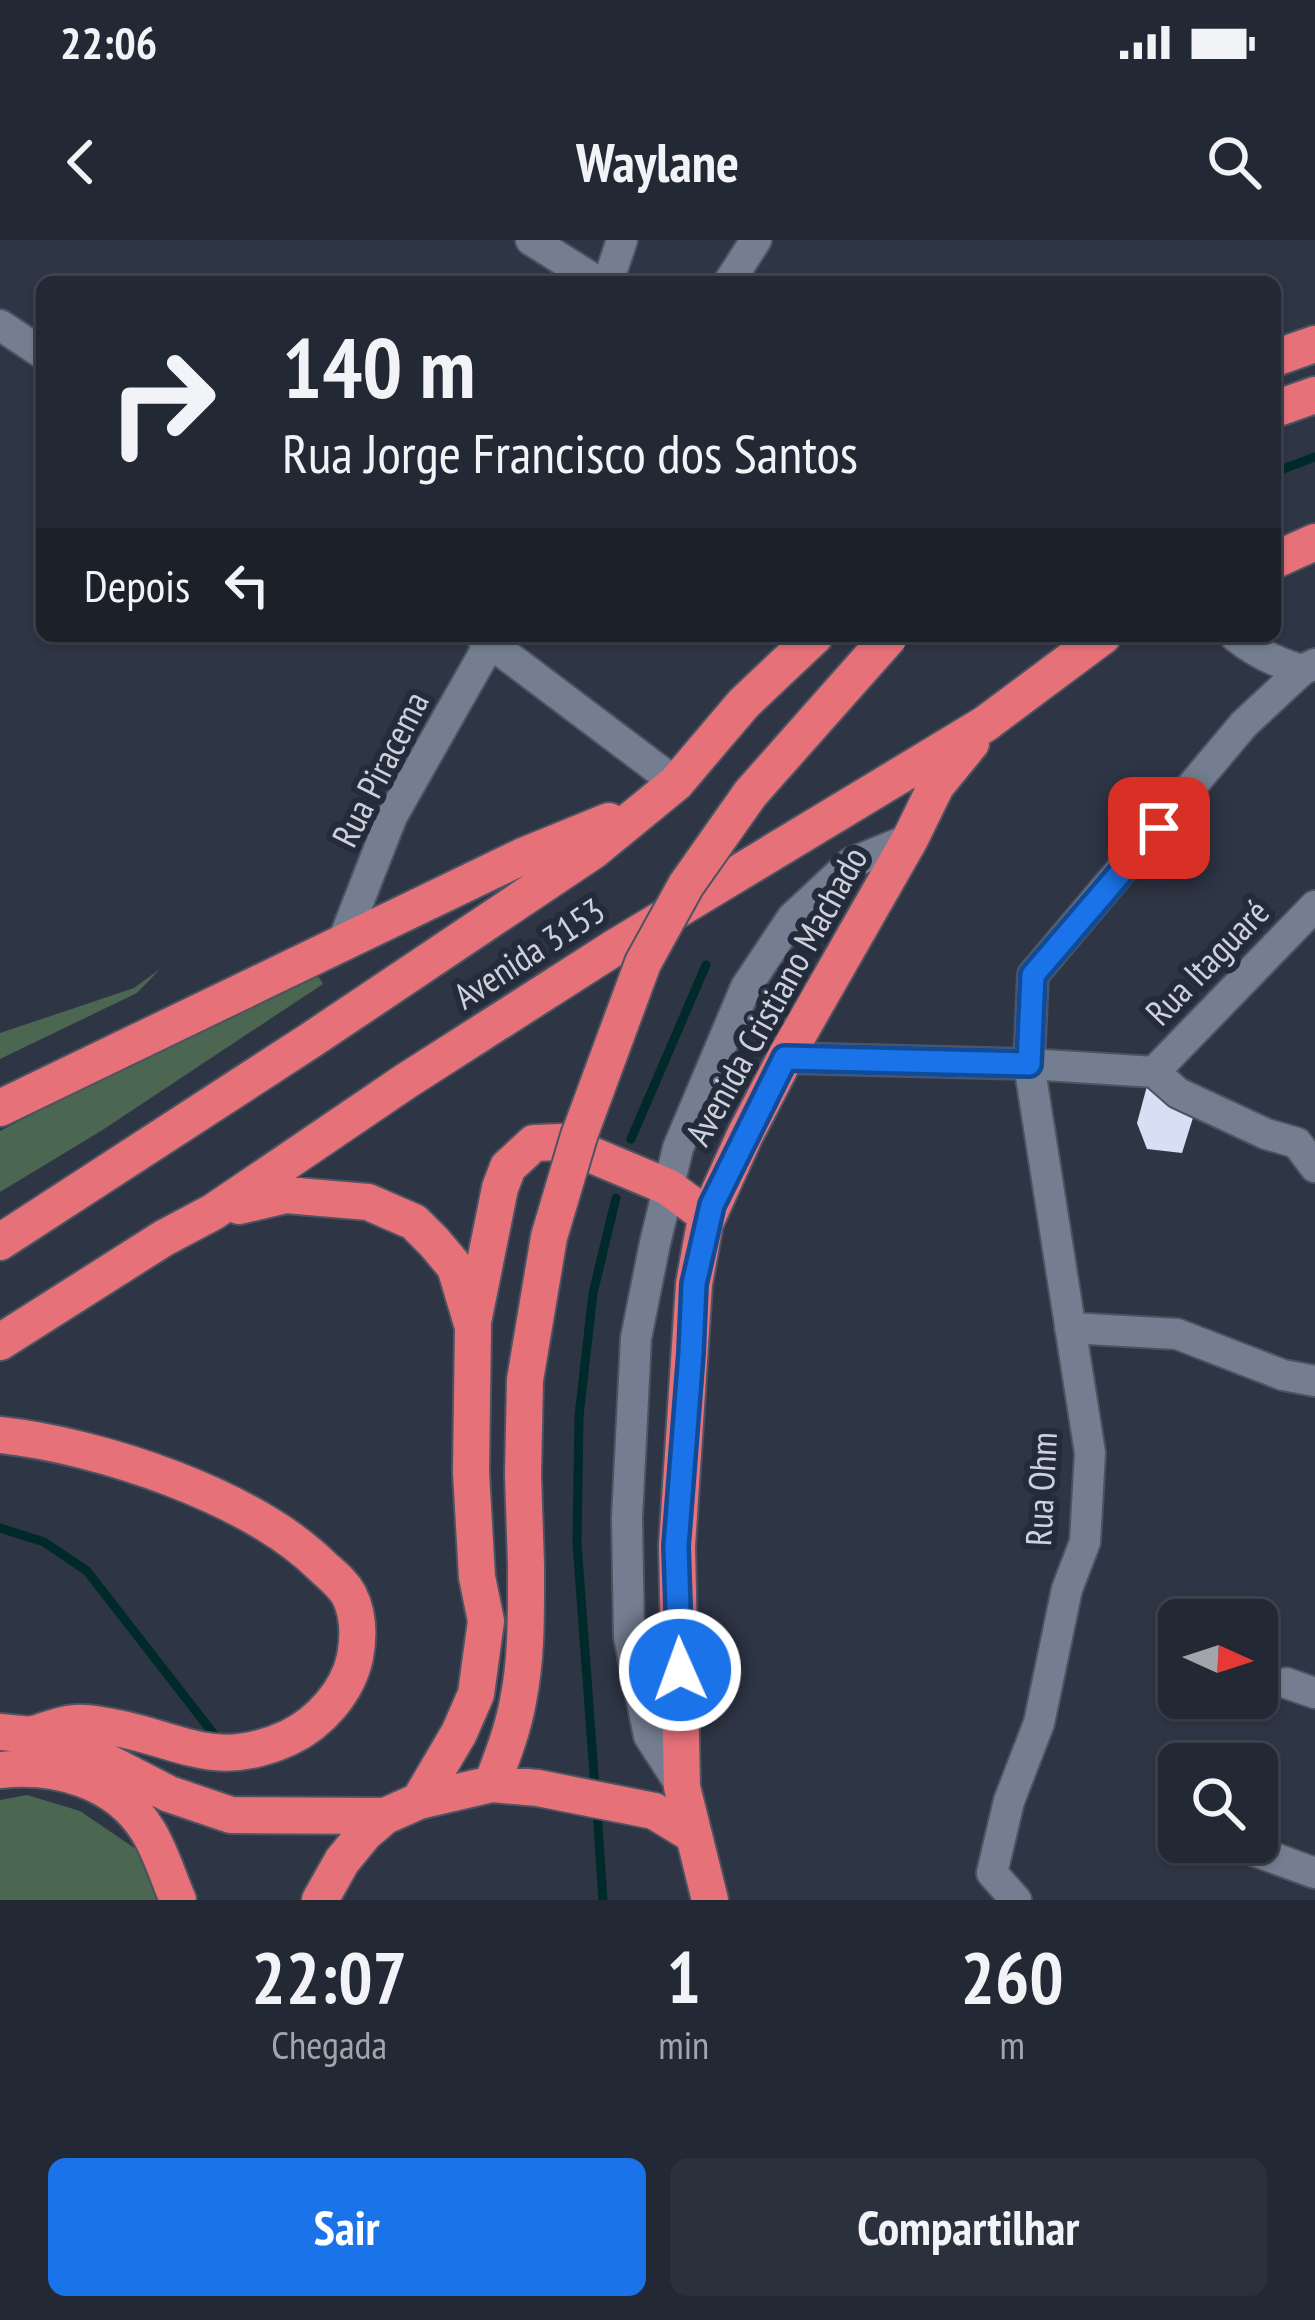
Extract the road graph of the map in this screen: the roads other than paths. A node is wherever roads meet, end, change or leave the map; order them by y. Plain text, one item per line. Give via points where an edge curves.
1 (531, 240) edge
2 (622, 240) edge
3 (756, 240) edge
4 (588, 276) edge
5 (610, 276) edge
6 (733, 276) edge
7 (0, 326) edge
8 (1315, 344) edge
9 (36, 348) edge
10 (1281, 356) edge
11 (1315, 395) edge
12 (1281, 407) edge
13 (1315, 542) edge
14 (1281, 557) edge
15 (489, 642) edge
16 (495, 642) edge
17 (809, 642) edge
18 (885, 642) edge
19 (1095, 642) edge
20 (1242, 642) edge
21 (1309, 667) edge
22 (986, 724) junction
23 (663, 793) junction
24 (910, 839) junction
25 (1315, 906) edge
26 (343, 941) junction
27 (785, 1058) junction
28 (1029, 1064) junction
29 (1154, 1072) junction
30 (0, 1108) edge
31 (1315, 1167) edge
32 (661, 1184) junction
33 (213, 1212) junction
34 (707, 1216) junction
35 (0, 1242) edge
36 (472, 1327) junction
37 (1070, 1328) junction
38 (0, 1342) edge
39 (1315, 1381) edge
40 (0, 1436) edge
41 (16, 1734) edge
42 (0, 1770) edge
43 (492, 1784) junction
44 (682, 1787) junction
45 (419, 1801) junction
46 (385, 1816) junction
47 (692, 1834) junction
48 (1278, 1859) edge
49 (1315, 1873) edge
50 (328, 1893) edge
51 (178, 1900) edge
52 (710, 1900) edge
53 (1016, 1900) edge

1 - 4 street
2 - 5 street
3 - 6 street
7 - 9 street
8 - 10 highway
11 - 12 highway
13 - 14 highway
15 - 26 street, Rua Piracema via 392,816
16 - 23 street
17 - 23 highway
18 - 43 highway, bridge via 750,794 686,885 643,963 579,1136 549,1237 526,1380 525,1629 519,1697
19 - 22 highway, Avenida 3153
20 - 21 street via 1277,663
21 - 28 street, Rua Ohm via 1244,724 1033,975
22 - 24 highway, Avenida Cristiano Machado via 936,786
22 - 33 highway, Avenida 3153 via 614,948
23 - 26 highway
23 - 35 highway, Avenida 3153 via 593,851
24 - 27 highway, Avenida Cristiano Machado
24 - 32 street via 851,863 792,918 746,987
25 - 29 street, Rua Itaguaré
26 - 30 highway
27 - 28 street
27 - 34 highway, Avenida Cristiano Machado
28 - 29 street
28 - 37 street, Rua Ohm
29 - 31 street via 1178,1093 1297,1143
32 - 34 highway
32 - 36 highway via 561,1142 535,1143 508,1167 500,1188
32 - 44 street via 636,1338 629,1637 650,1736
33 - 36 highway via 286,1195 368,1202 413,1222 455,1267
33 - 38 highway, Avenida 3153
34 - 44 highway, Avenida Cristiano Machado via 694,1284 676,1546
36 - 45 highway via 471,1472 486,1621 476,1694
37 - 39 street via 1177,1334
37 - 53 street, Rua Ohm via 1090,1453 1085,1542 992,1873
40 - 41 highway via 184,1481 268,1525 347,1590 358,1643 346,1687 328,1708 292,1737 231,1755 91,1723
41 - 46 highway via 107,1762 230,1815
42 - 51 highway via 40,1767 104,1789 140,1818
43 - 45 highway
43 - 47 highway via 654,1810
44 - 47 highway, Avenida Cristiano Machado
45 - 46 highway
46 - 50 highway via 352,1848
47 - 52 highway, Avenida Cristiano Machado
48 - 49 street

